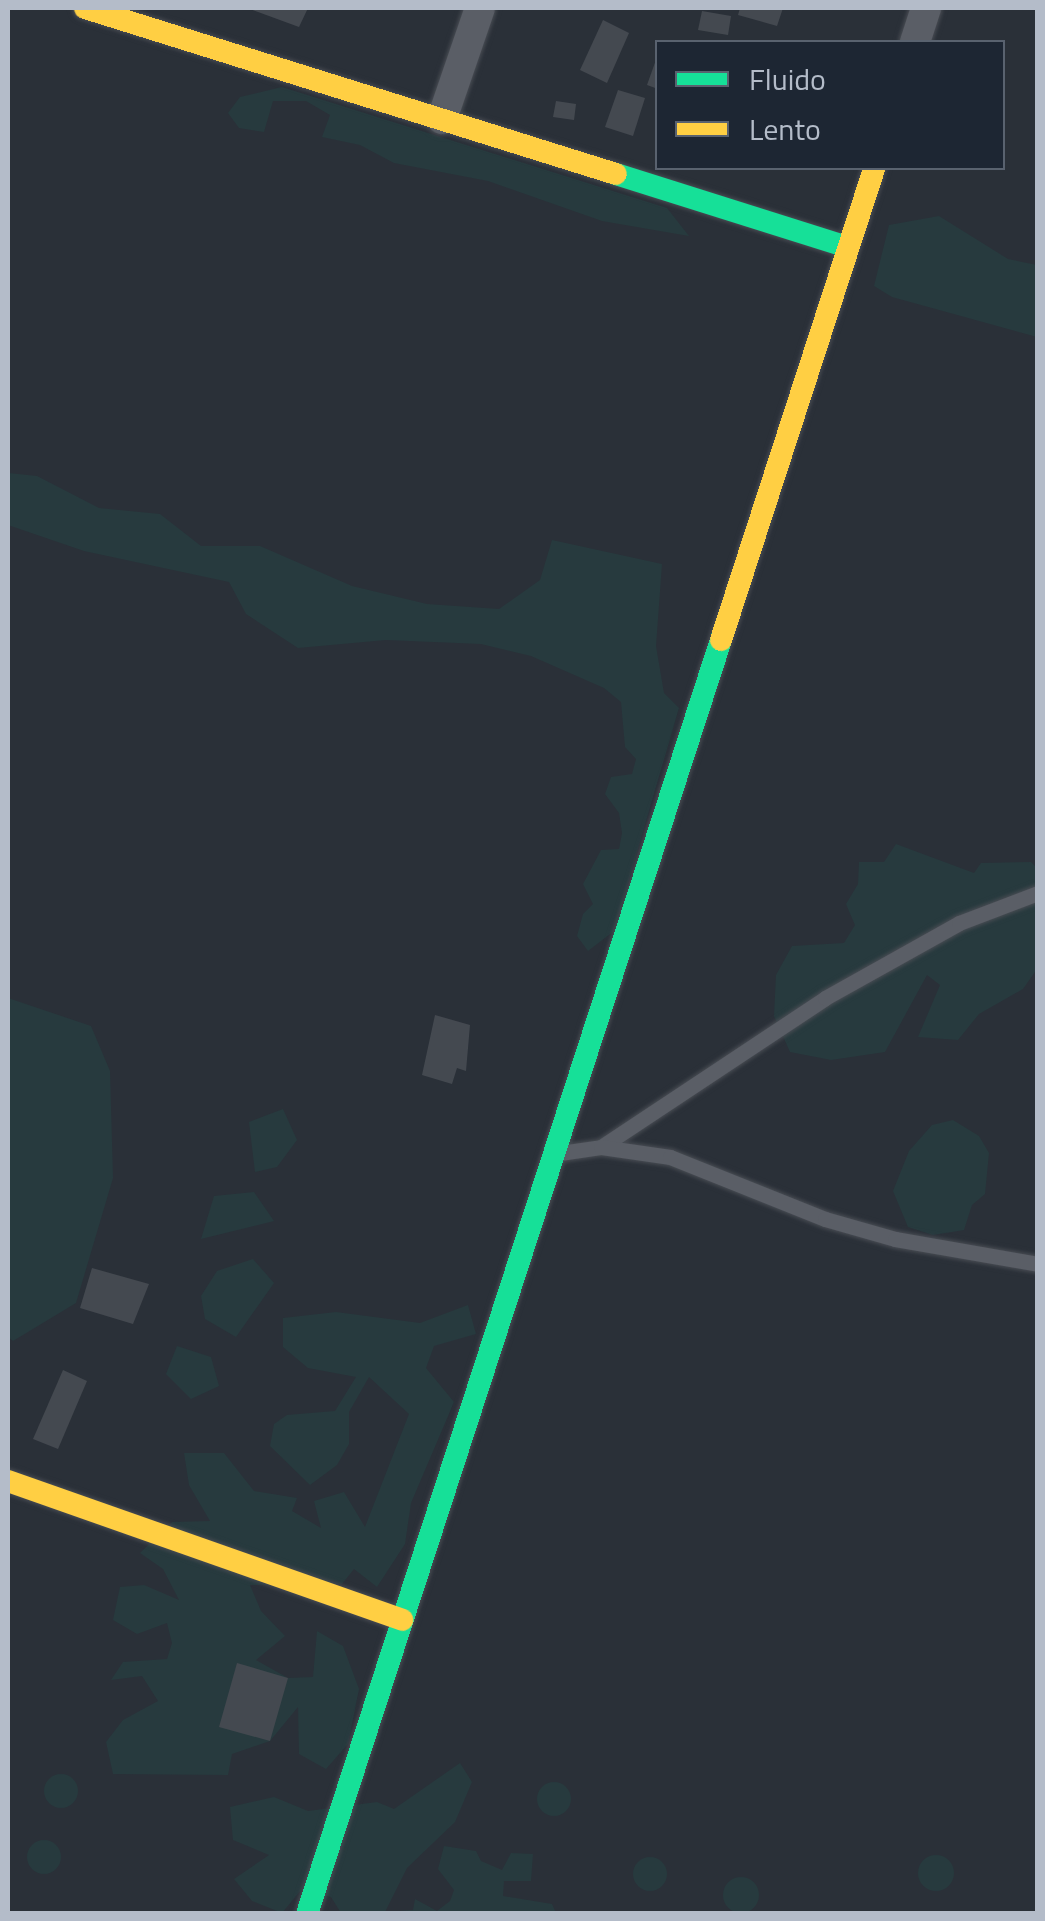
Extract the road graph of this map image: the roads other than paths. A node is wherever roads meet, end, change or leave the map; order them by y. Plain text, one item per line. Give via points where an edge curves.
1 (480, 8) edge
2 (926, 8) edge
3 (104, 10) edge
4 (916, 40) edge
5 (442, 119) junction
6 (873, 170) edge
7 (848, 247) junction
8 (1038, 893) edge
9 (601, 1147) junction
10 (556, 1154) junction
11 (1038, 1264) edge
12 (8, 1480) edge
13 (402, 1620) junction
14 (307, 1914) edge

1 - 5 street
2 - 4 street
3 - 5 street
5 - 7 street
6 - 7 street
7 - 10 street
8 - 9 lane via 959,924 825,998
9 - 10 lane
9 - 11 lane via 670,1157 825,1219 896,1239
10 - 13 street
12 - 13 street
13 - 14 street

